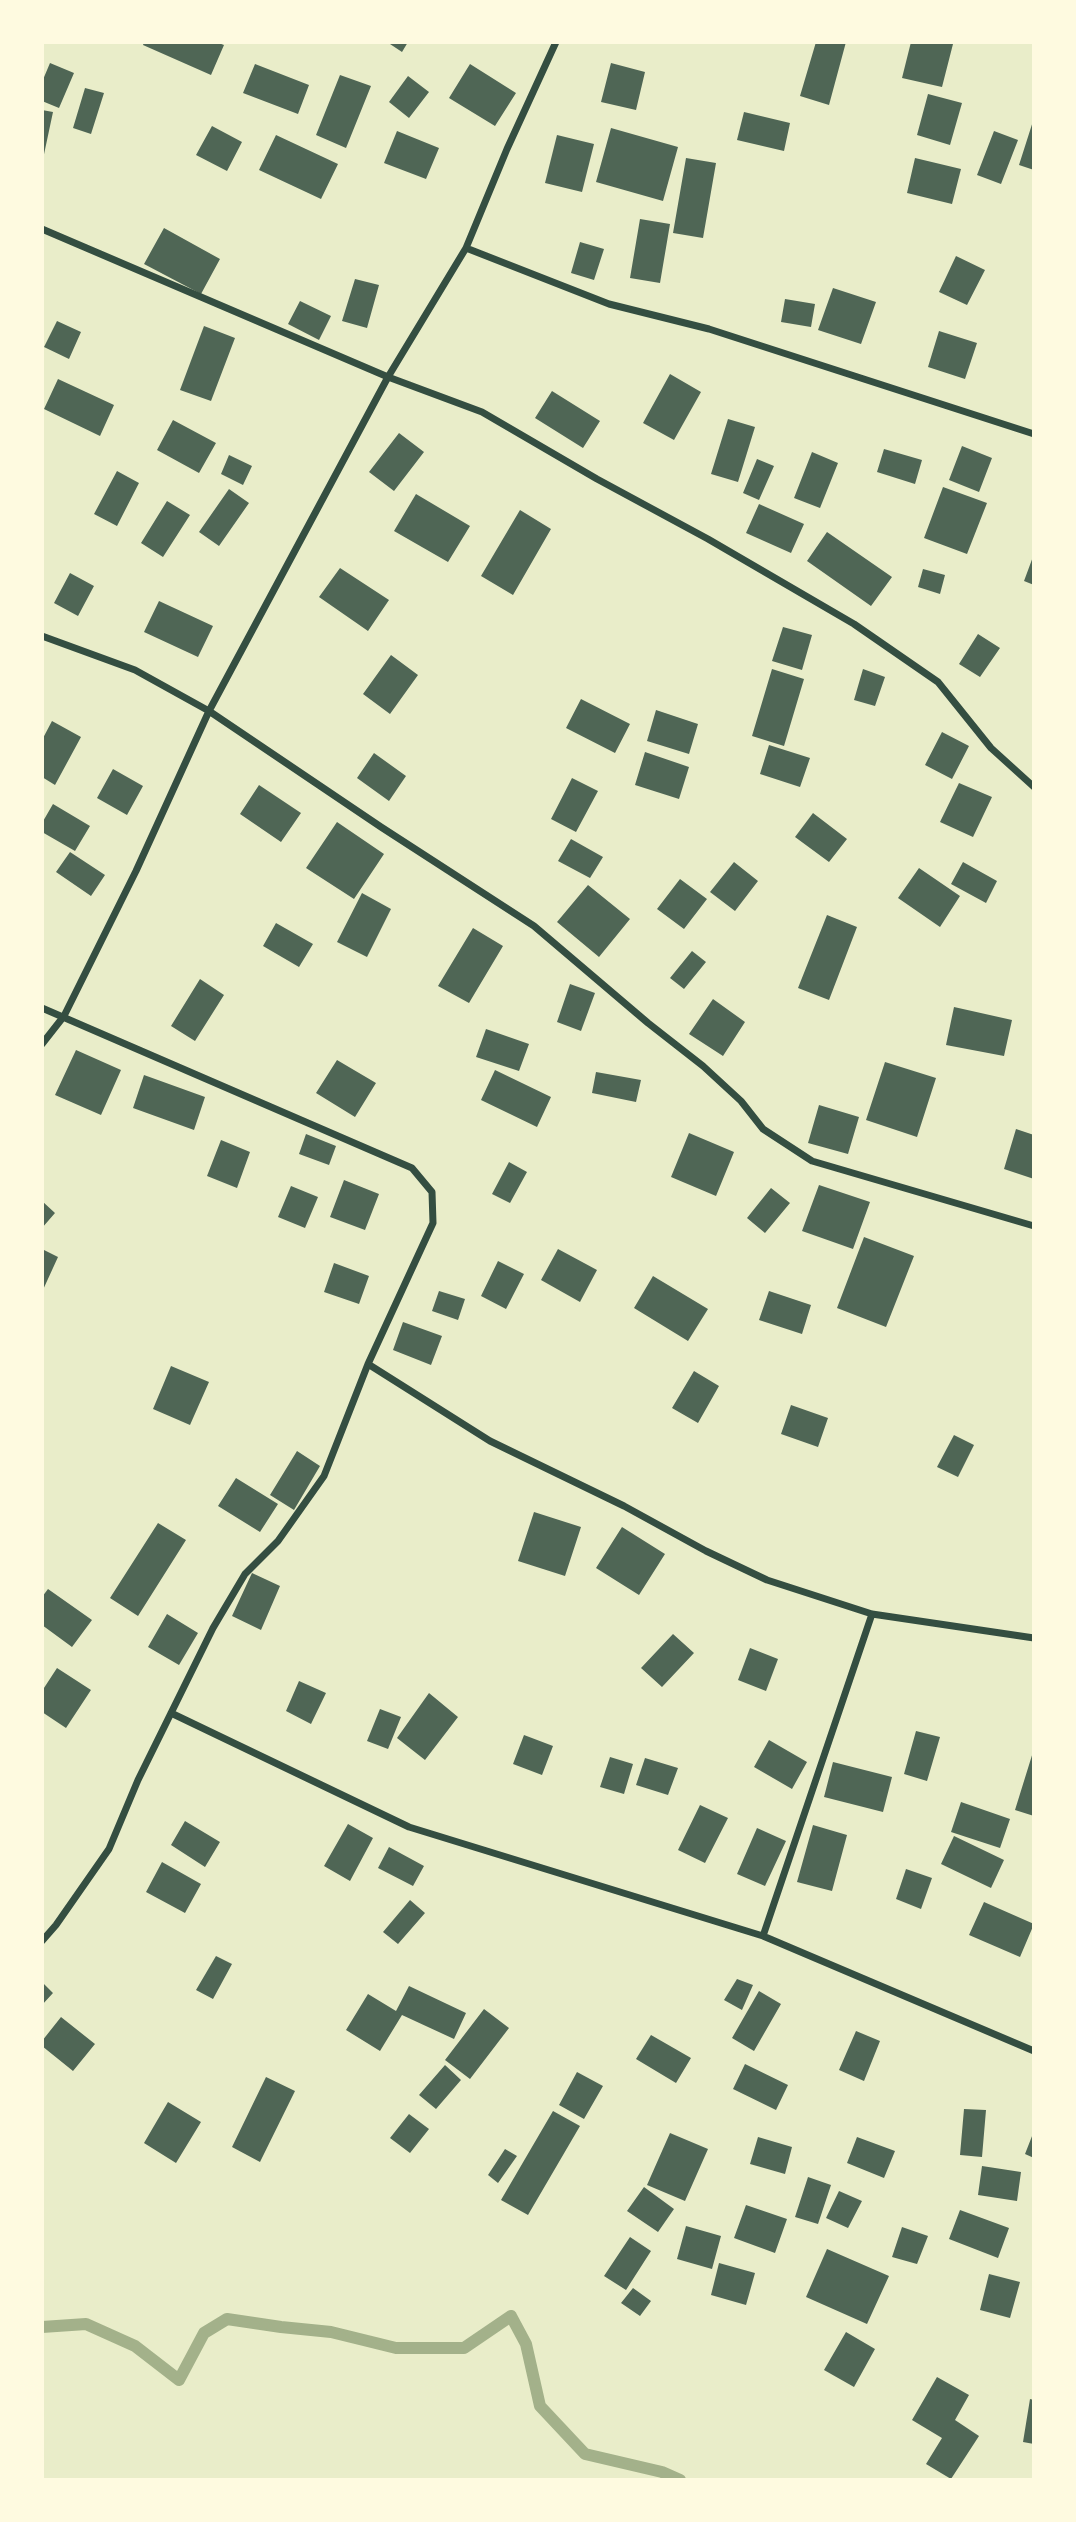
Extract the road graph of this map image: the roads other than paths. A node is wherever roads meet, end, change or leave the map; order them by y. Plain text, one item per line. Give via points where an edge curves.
1 (556, 42) edge
2 (42, 229) edge
3 (467, 248) junction
4 (388, 377) junction
5 (1034, 434) edge
6 (42, 636) edge
7 (209, 711) junction
8 (1034, 788) edge
9 (42, 1008) edge
10 (64, 1016) junction
11 (42, 1044) edge
12 (1034, 1226) edge
13 (368, 1364) junction
14 (872, 1614) junction
15 (1034, 1638) edge
16 (171, 1713) junction
17 (763, 1936) junction
18 (42, 1941) edge
19 (1034, 2051) edge

1 - 3 street
2 - 4 street
3 - 4 street
3 - 5 street via 609,304 709,329
4 - 7 street
4 - 8 street via 482,412 854,624 938,682 990,748
6 - 7 street via 135,670
7 - 10 street
7 - 12 street via 534,926 703,1066 763,1129 812,1161
9 - 10 street
10 - 11 street
10 - 13 street via 412,1168 432,1192 433,1223
13 - 14 street via 490,1441 706,1551 767,1580
13 - 16 street via 324,1476 278,1541 245,1574
14 - 15 street
14 - 17 street
16 - 17 street via 409,1827
16 - 18 street via 109,1849
17 - 19 street

